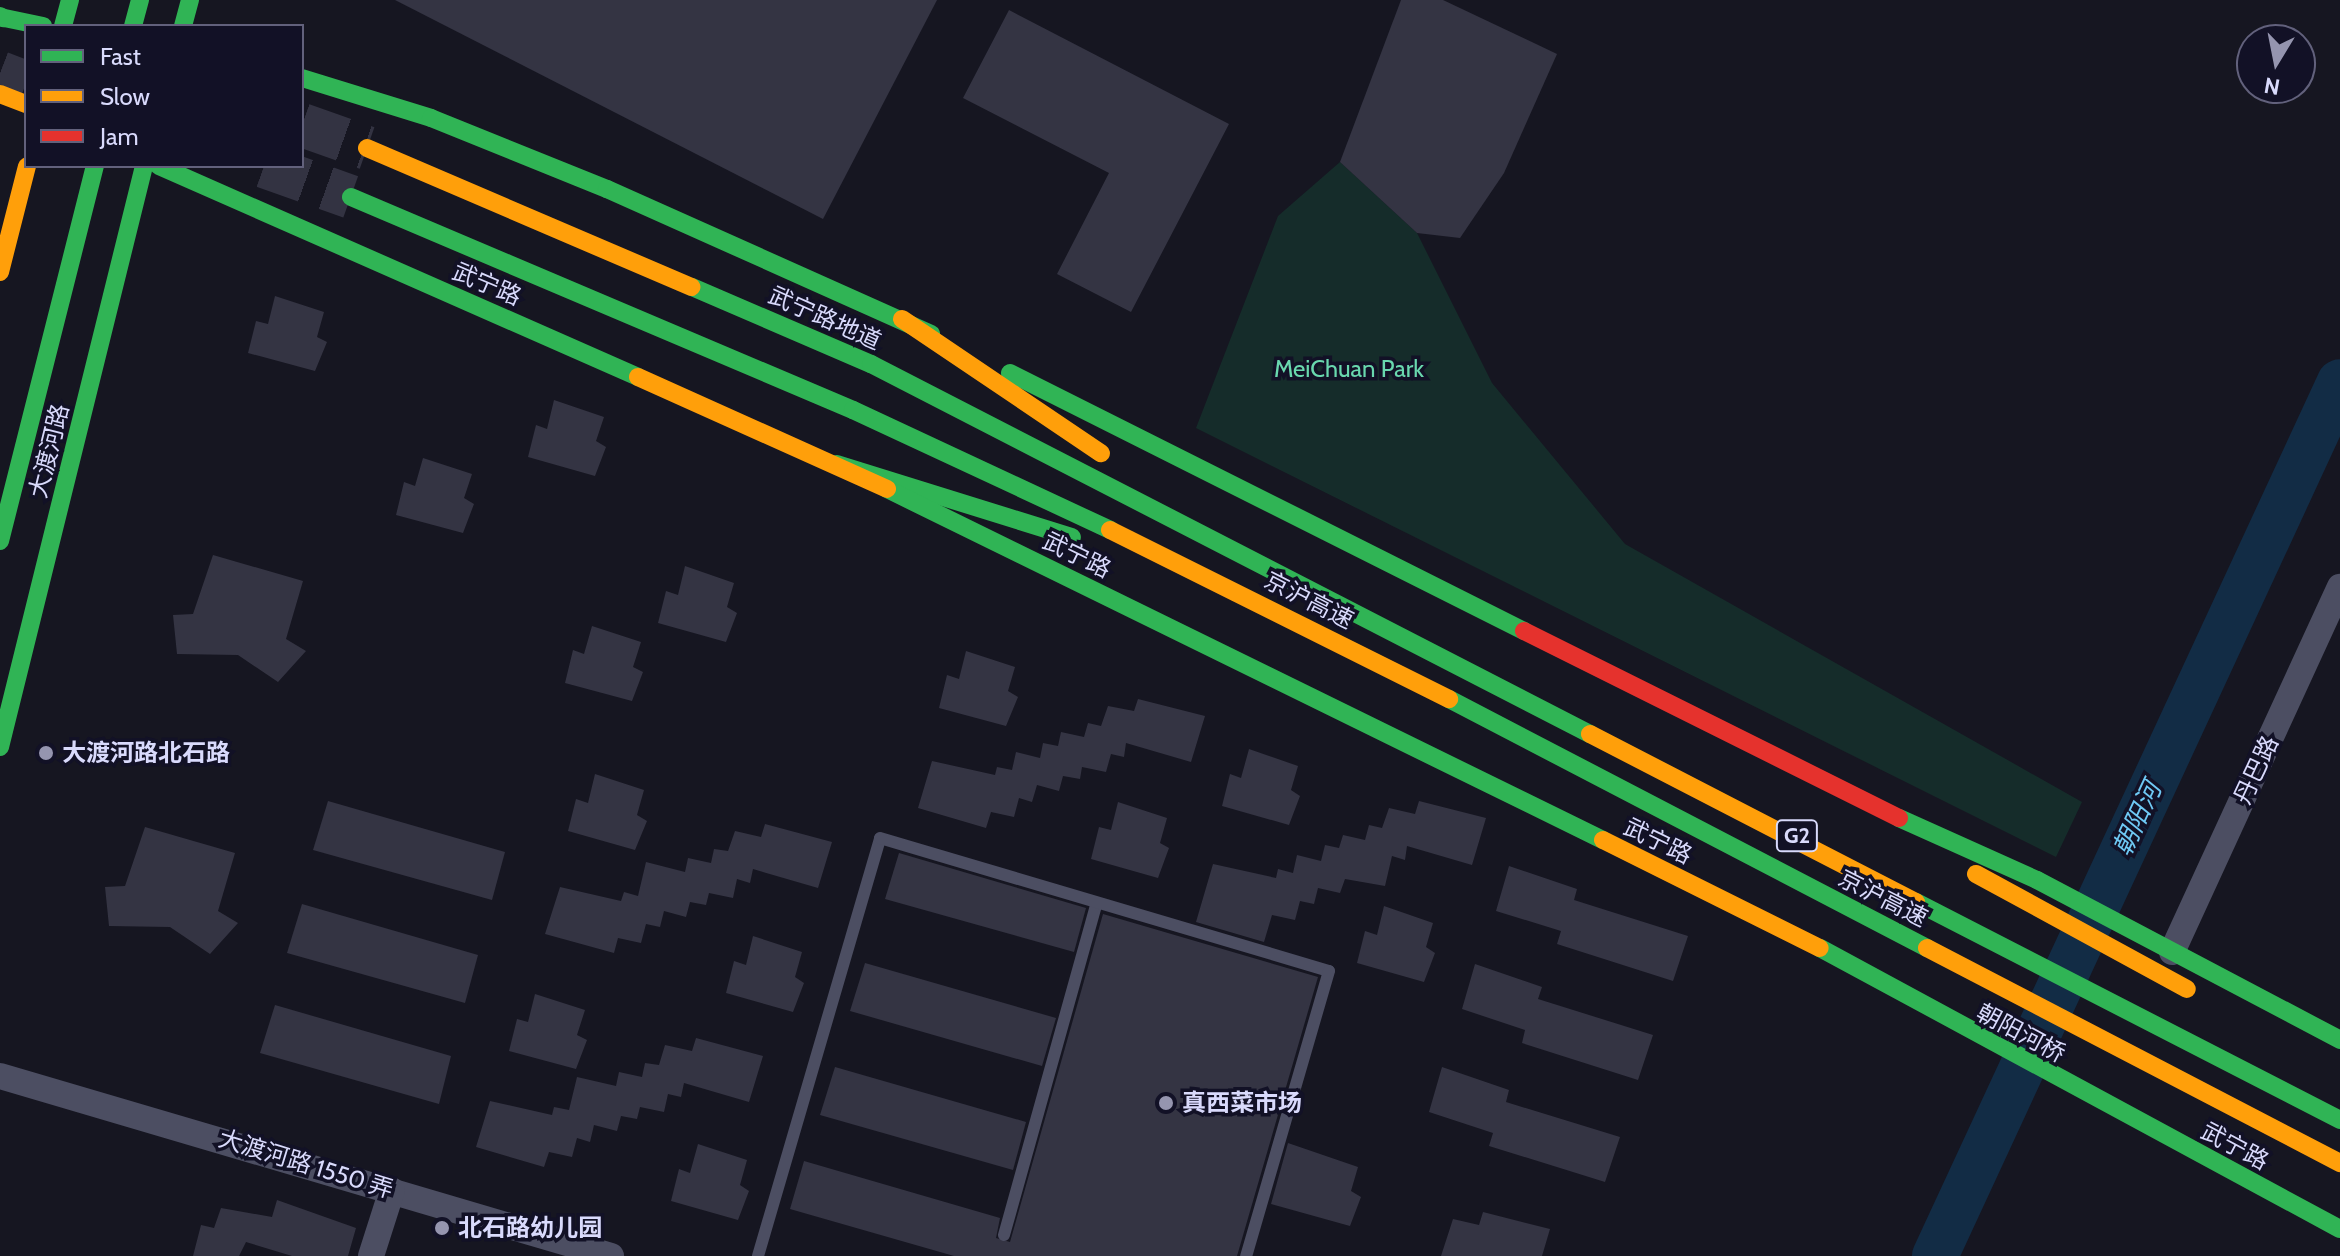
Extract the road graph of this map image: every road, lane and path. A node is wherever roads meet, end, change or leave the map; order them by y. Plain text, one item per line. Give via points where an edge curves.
1 (70, 0) edge
2 (140, 0) edge
3 (190, 0) edge
4 (1, 17) edge
5 (34, 24) edge
6 (64, 24) edge
7 (134, 24) edge
8 (184, 24) edge
9 (304, 79) edge
10 (0, 94) edge
11 (24, 103) edge
12 (367, 148) tunnel mouth
13 (26, 168) edge
14 (94, 168) edge
15 (144, 168) edge
16 (164, 168) edge
17 (351, 197) tunnel mouth
18 (0, 272) edge
19 (902, 319) junction
20 (837, 464) junction
21 (0, 541) edge
22 (1253, 554) junction
23 (2340, 587) edge
24 (1235, 588) junction
25 (0, 747) edge
26 (1876, 808) junction
27 (1097, 903) junction
28 (1812, 943) junction
29 (2172, 952) junction
30 (2202, 997) dead end
31 (1955, 1026) joint
32 (2340, 1040) edge
33 (0, 1076) edge
34 (2064, 1084) joint
35 (2340, 1120) edge
36 (2243, 1152) dead end
37 (2340, 1163) edge
38 (392, 1190) junction
39 (2340, 1229) edge
40 (1004, 1235) dead end
41 (371, 1256) edge
42 (611, 1256) edge
43 (758, 1256) edge
44 (1246, 1256) edge

1 - 6 main road
2 - 7 main road
3 - 8 main road
4 - 5 main road
9 - 19 main road via 461,130
10 - 11 main road
12 - 22 main road, 武宁路地道 via 871,364
13 - 18 main road
14 - 21 main road, 大渡河路
15 - 25 main road, 大渡河路
16 - 20 main road, 武宁路
17 - 24 main road via 824,397
19 - 22 main road
19 - 26 main road
20 - 24 main road
20 - 28 main road, 武宁路
22 - 35 main road, 京沪高速 / G2
23 - 29 street, 丹巴路
24 - 37 main road, 京沪高速 / G2
26 - 29 main road via 2037,880
26 - 30 main road via 2023,905
27 - 40 lane
27 - 43 lane via 880,838
27 - 44 lane via 1329,971
28 - 31 main road, 武宁路
28 - 36 main road via 1967,1006
29 - 32 main road
31 - 34 main road, 朝阳河桥
33 - 38 street, 大渡河路 1550 弄
34 - 39 main road, 武宁路
38 - 41 street
38 - 42 street, 大渡河路 1550 弄

